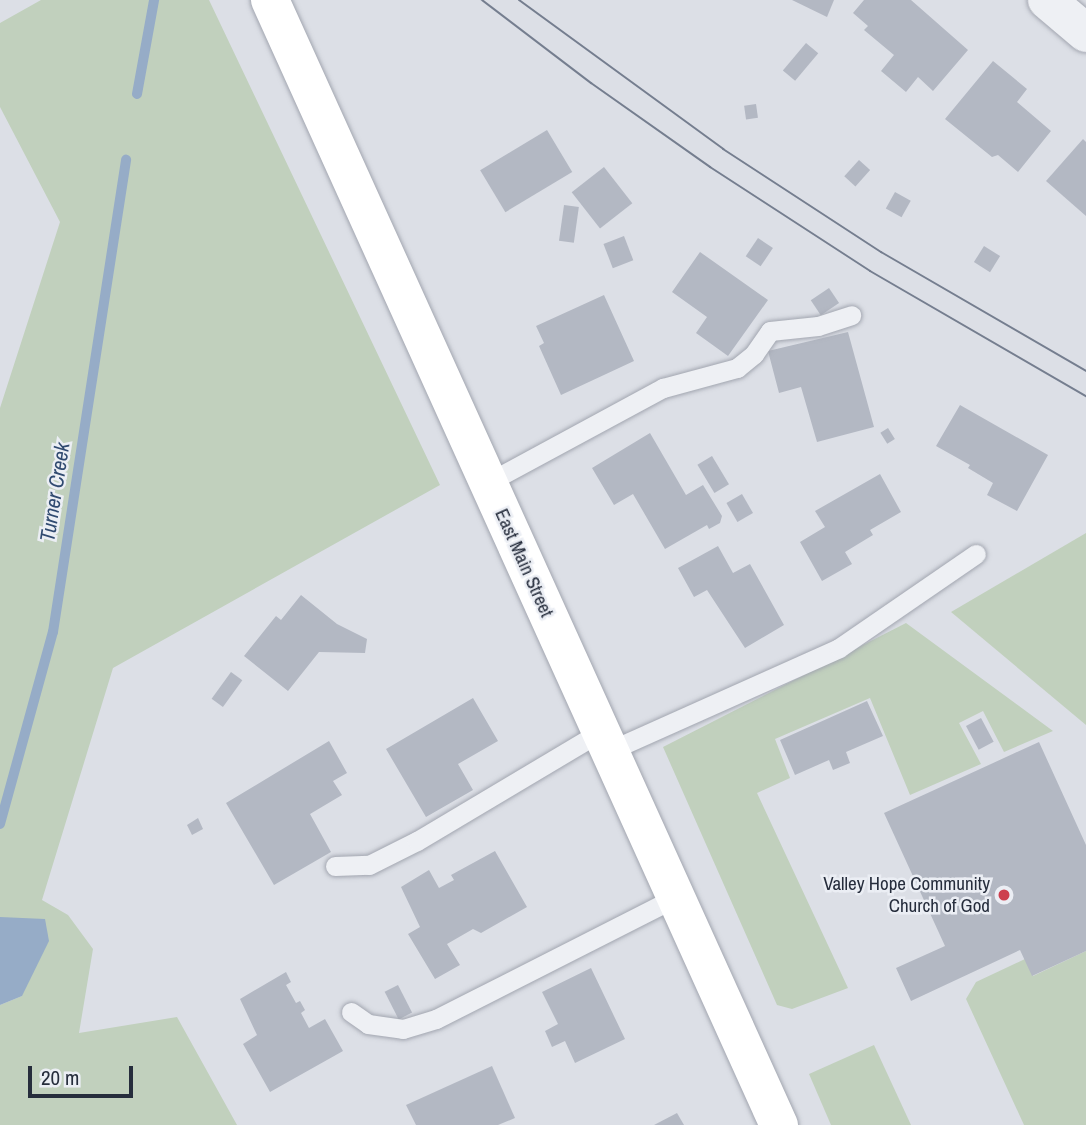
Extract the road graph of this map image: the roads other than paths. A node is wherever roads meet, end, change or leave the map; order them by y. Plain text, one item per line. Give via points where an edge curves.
1 (270, 0) edge
2 (1046, 0) edge
3 (1086, 33) edge
4 (851, 315) dead end
5 (487, 483) junction
6 (976, 554) dead end
7 (605, 741) junction
8 (335, 866) dead end
9 (676, 897) junction
10 (351, 1012) dead end
11 (779, 1125) edge

1 - 5 main road, East Main Street
2 - 3 street
4 - 5 lane via 818,326 771,331 737,368 663,388
5 - 7 main road, East Main Street
6 - 7 lane via 839,648
7 - 8 lane via 369,865
7 - 9 main road, East Main Street
9 - 10 lane via 436,1018 403,1029 368,1024
9 - 11 main road, East Main Street

